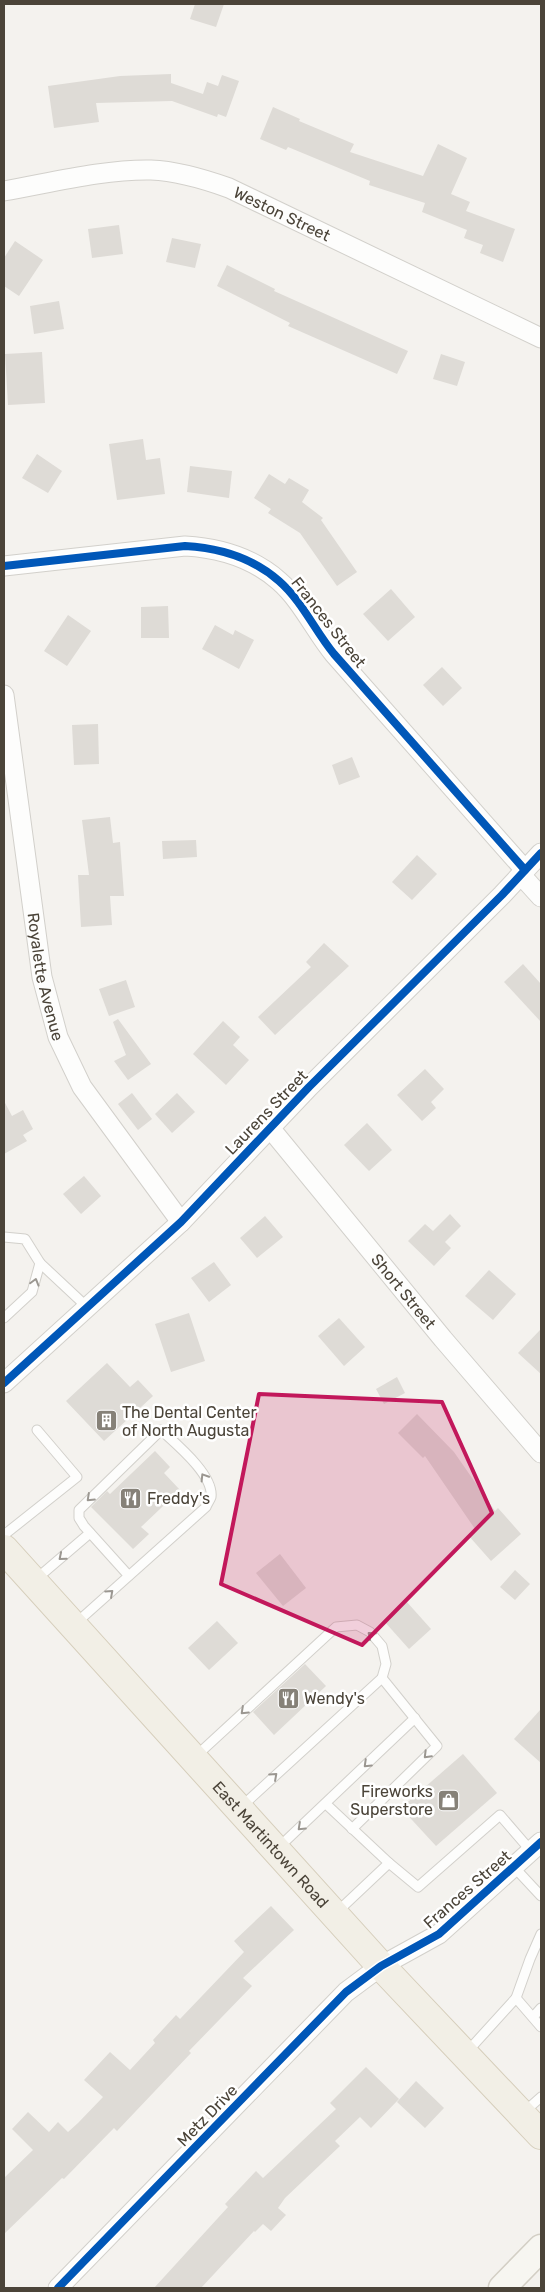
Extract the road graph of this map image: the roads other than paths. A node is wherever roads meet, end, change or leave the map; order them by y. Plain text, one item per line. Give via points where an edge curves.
1 (4, 191) edge
2 (541, 338) edge
3 (4, 566) edge
4 (4, 695) edge
5 (541, 853) edge
6 (523, 872) junction
7 (541, 897) edge
8 (270, 1128) junction
9 (182, 1222) junction
10 (4, 1237) edge
11 (40, 1264) junction
12 (88, 1307) junction
13 (4, 1318) edge
14 (4, 1383) edge
15 (37, 1430) dead end
16 (541, 1453) edge
17 (90, 1533) junction
18 (4, 1535) edge
19 (4, 1549) edge
20 (129, 1576) junction
21 (33, 1581) junction
22 (73, 1626) junction
23 (382, 1678) junction
24 (415, 1718) junction
25 (193, 1758) junction
26 (326, 1804) junction
27 (238, 1809) junction
28 (352, 1829) junction
29 (536, 1846) edge
30 (276, 1850) junction
31 (389, 1863) junction
32 (514, 1867) junction
33 (541, 1896) edge
34 (334, 1915) junction
35 (541, 1934) edge
36 (381, 1966) junction
37 (516, 1998) junction
38 (541, 2008) edge
39 (532, 2017) junction
40 (541, 2027) edge
41 (464, 2054) junction
42 (532, 2106) edge
43 (541, 2135) edge
44 (541, 2248) edge
45 (58, 2288) edge
46 (502, 2288) edge

1 - 2 street, Weston Street via 126,171 152,170 204,179 229,188
3 - 6 street, Frances Street via 185,546 226,552 264,569 292,594 330,648
4 - 9 street, Royalette Avenue via 42,977 58,1037 82,1087
5 - 6 street, Laurens Street
6 - 7 street, Frances Street
6 - 8 street, Laurens Street
8 - 9 street, Laurens Street
8 - 16 street, Short Street
9 - 12 street, Laurens Street
10 - 11 lane via 25,1239
11 - 12 lane
13 -> 11 lane via 32,1292
12 - 14 street, Laurens Street
15 - 18 lane via 77,1477
17 - 20 lane
20 -> 17 lane via 206,1507 211,1498 210,1486 202,1472 161,1430 82,1506 78,1518
17 -> 21 lane
19 - 21 main road, East Martintown Road
22 -> 20 lane
21 - 22 main road, East Martintown Road
22 - 25 main road, East Martintown Road
23 - 24 lane
23 -> 25 lane via 386,1664 382,1646 370,1632 356,1625 336,1627
27 -> 23 lane
24 -> 26 lane
24 -> 28 lane via 437,1746
25 - 27 main road, East Martintown Road
26 - 28 lane
26 -> 30 lane
27 - 30 main road, East Martintown Road
28 - 31 lane
29 - 31 lane via 500,1815 418,1887
29 - 32 street, Frances Street
30 - 34 main road, East Martintown Road
31 - 34 lane
32 - 33 lane
32 - 36 street, Frances Street via 440,1934
34 - 36 main road, East Martintown Road
35 - 37 lane
36 - 41 main road, East Martintown Road
36 - 45 street, Metz Drive via 346,1992
37 - 39 lane
37 - 41 lane
38 - 39 lane
39 - 40 lane
41 - 42 main road, East Martintown Road
42 - 43 main road, East Martintown Road
44 - 46 main road

